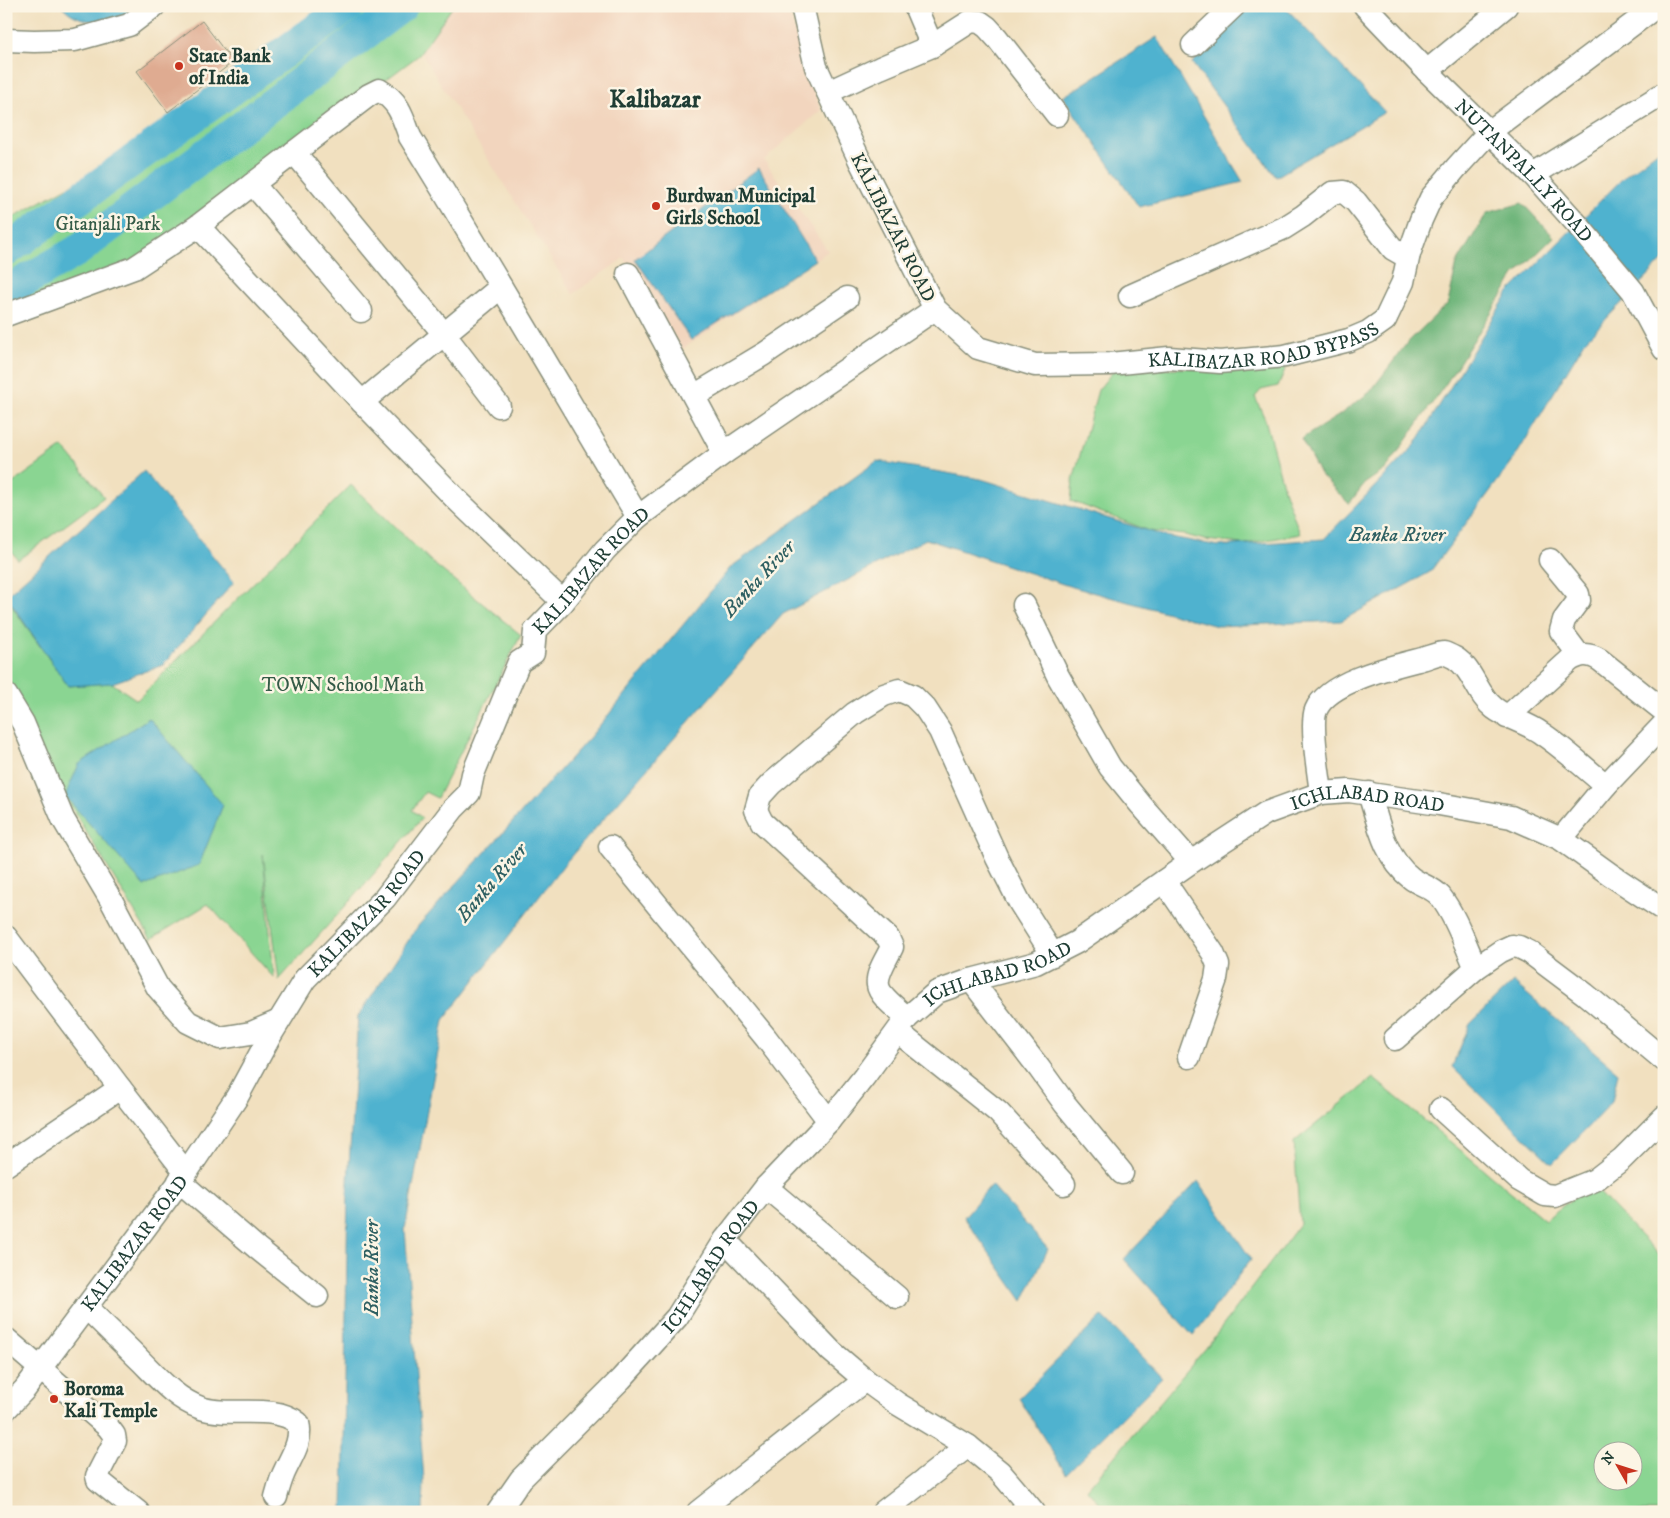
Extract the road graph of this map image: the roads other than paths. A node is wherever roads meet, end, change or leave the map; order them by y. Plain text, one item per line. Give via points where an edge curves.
1 (154, 6) edge
2 (802, 6) edge
3 (915, 6) edge
4 (1234, 6) edge
5 (1365, 6) edge
6 (1506, 6) edge
7 (1657, 6) edge
8 (6, 40) edge
9 (1193, 45) dead end
10 (932, 46) junction
11 (1427, 71) junction
12 (828, 92) junction
13 (1663, 94) edge
14 (1057, 115) dead end
15 (1489, 132) junction
16 (294, 152) junction
17 (1533, 175) junction
18 (253, 184) junction
19 (198, 226) junction
20 (1409, 254) junction
21 (628, 274) dead end
22 (501, 287) junction
23 (1130, 296) dead end
24 (847, 298) dead end
25 (935, 309) junction
26 (361, 311) dead end
27 (6, 315) edge
28 (444, 334) junction
29 (1664, 349) edge
30 (694, 396) junction
31 (362, 402) junction
32 (499, 406) dead end
33 (724, 453) junction
34 (638, 517) junction
35 (1550, 560) dead end
36 (563, 602) junction
37 (1024, 605) dead end
38 (1579, 655) junction
39 (6, 695) edge
40 (1664, 711) edge
41 (1507, 717) junction
42 (1664, 724) edge
43 (1606, 785) junction
44 (1321, 793) junction
45 (1369, 793) junction
46 (1562, 839) junction
47 (610, 847) dead end
48 (1191, 862) junction
49 (1164, 881) junction
50 (1664, 910) edge
51 (6, 937) edge
52 (1053, 955) junction
53 (1476, 968) junction
54 (970, 980) junction
55 (279, 1021) junction
56 (902, 1025) junction
57 (1395, 1039) dead end
58 (1188, 1057) dead end
59 (1664, 1060) edge
60 (120, 1088) junction
61 (1441, 1109) dead end
62 (1664, 1117) edge
63 (829, 1121) junction
64 (6, 1165) edge
65 (1122, 1173) dead end
66 (183, 1177) junction
67 (1064, 1184) dead end
68 (766, 1187) junction
69 (725, 1240) junction
70 (317, 1296) dead end
71 (897, 1297) dead end
72 (86, 1307) junction
73 (6, 1339) edge
74 (41, 1368) junction
75 (865, 1380) junction
76 (6, 1409) edge
77 (968, 1446) junction
78 (276, 1498) dead end
79 (894, 1509) edge
80 (138, 1512) edge
81 (498, 1512) edge
82 (698, 1512) edge
83 (1034, 1512) edge

1 - 8 street via 129,25 75,40
2 - 12 street, KALIBAZAR ROAD via 816,67
3 - 10 street
4 - 9 street
5 - 11 street, NUTANPALLY ROAD
6 - 11 street
7 - 15 street, KALIBAZAR ROAD BYPASS
10 - 12 street
10 - 14 street via 971,21 980,22
11 - 15 street, NUTANPALLY ROAD
12 - 25 street, KALIBAZAR ROAD
13 - 17 street
15 - 17 street, NUTANPALLY ROAD
15 - 20 street, KALIBAZAR ROAD BYPASS via 1432,198
16 - 18 street
16 - 22 street via 369,95 379,90 386,94 402,113 410,137
16 - 28 street
17 - 29 street, NUTANPALLY ROAD via 1633,291
18 - 19 street
18 - 26 street
19 - 27 street via 134,268
19 - 31 street
20 - 23 street via 1393,249 1356,202 1344,192 1332,193 1284,228
20 - 25 street, KALIBAZAR ROAD BYPASS via 1403,282 1386,320 1349,340 1285,356 1220,362 1169,358 1035,366 978,348
21 - 30 street
22 - 28 street
22 - 34 street
24 - 30 street
25 - 33 street, KALIBAZAR ROAD
28 - 31 street
28 - 32 street
30 - 33 street
31 - 36 street
33 - 34 street, KALIBAZAR ROAD
34 - 36 street, KALIBAZAR ROAD via 605,550
35 - 38 street via 1578,594 1579,600 1564,620 1561,631
36 - 55 street, KALIBAZAR ROAD via 535,631 533,652 519,662 473,774 469,793 385,898 305,980
37 - 48 street via 1058,676 1110,767
38 - 40 street via 1591,654
38 - 41 street
39 - 55 street via 23,723 64,819 158,988 188,1022 220,1038 251,1033
41 - 43 street via 1541,732
41 - 44 street via 1483,697 1464,665 1444,653 1351,681 1328,696 1316,709 1313,721
42 - 43 street
43 - 46 street
44 - 45 street, ICHLABAD ROAD
44 - 48 street, ICHLABAD ROAD via 1266,813
45 - 46 street, ICHLABAD ROAD via 1511,817
45 - 53 street via 1382,834 1399,867 1438,894
46 - 50 street, ICHLABAD ROAD
47 - 63 street
48 - 49 street, ICHLABAD ROAD
49 - 52 street, ICHLABAD ROAD via 1078,942
49 - 58 street via 1213,952 1218,966 1212,993
51 - 60 street
52 - 54 street, ICHLABAD ROAD via 1036,963
52 - 56 street via 996,858 940,731 913,696 900,690 884,695 855,713 771,784 760,796 756,810 762,822 888,938 892,947 878,986
53 - 57 street
53 - 59 street via 1501,951 1519,946 1585,994
54 - 56 street, ICHLABAD ROAD via 937,992
54 - 65 street
55 - 66 street, KALIBAZAR ROAD via 237,1097
56 - 63 street, ICHLABAD ROAD
56 - 67 street via 998,1112
60 - 64 street
60 - 66 street
61 - 62 street via 1519,1180 1545,1195 1556,1196 1595,1180 1622,1159
63 - 68 street, ICHLABAD ROAD
66 - 70 street via 257,1248
66 - 72 street, KALIBAZAR ROAD
68 - 69 street, ICHLABAD ROAD
68 - 71 street
69 - 75 street via 831,1350
69 - 81 street, ICHLABAD ROAD via 677,1317 621,1379 521,1479
72 - 74 street, KALIBAZAR ROAD
72 - 78 street via 184,1401 226,1413 259,1412 288,1416 298,1423 296,1447
73 - 74 street
74 - 76 street, KALIBAZAR ROAD
74 - 80 street via 114,1434 116,1441 97,1476 98,1480
75 - 77 street
75 - 82 street
77 - 79 street
77 - 83 street via 1000,1472

